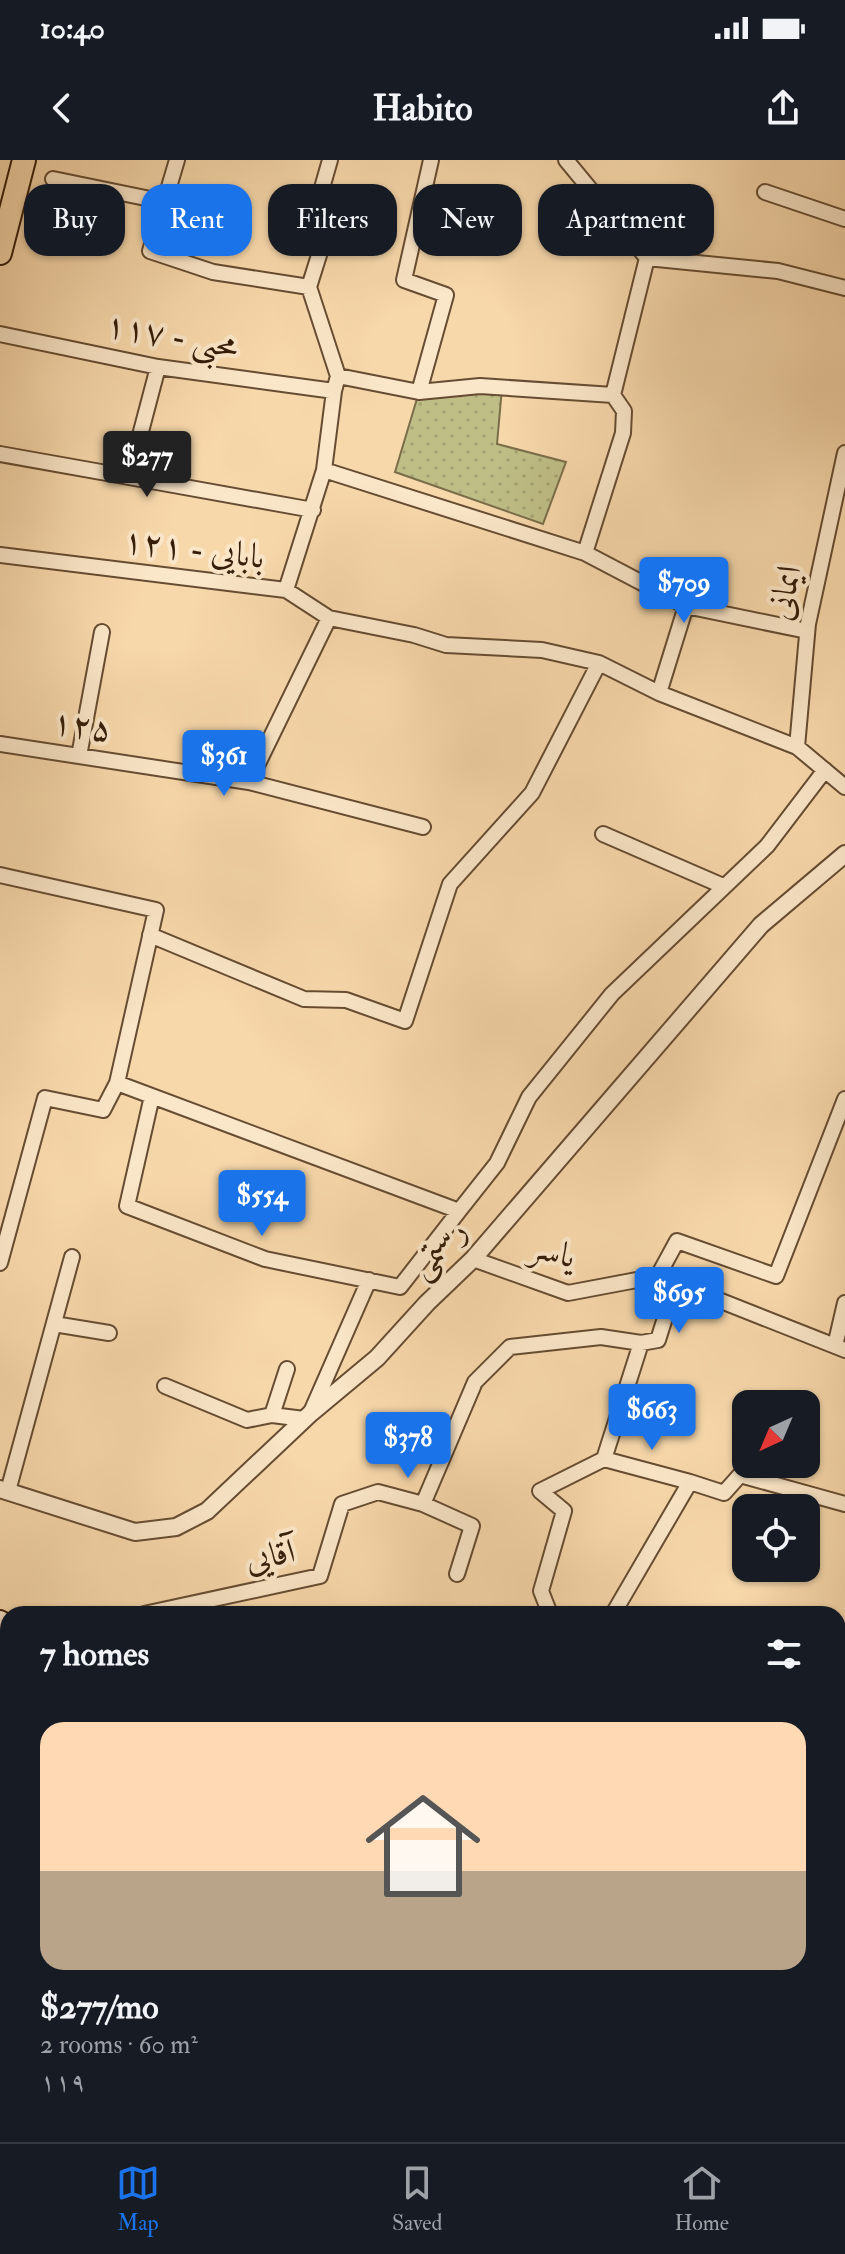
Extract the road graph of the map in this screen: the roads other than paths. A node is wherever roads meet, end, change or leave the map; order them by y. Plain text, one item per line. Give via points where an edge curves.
1 (24, 160) edge
2 (177, 160) edge
3 (330, 160) edge
4 (431, 160) edge
5 (569, 161) edge
6 (53, 179) dead end
7 (170, 184) edge
8 (765, 192) dead end
9 (141, 197) edge
10 (845, 219) edge
11 (0, 253) edge
12 (165, 256) edge
13 (647, 258) junction
14 (309, 287) junction
15 (845, 288) edge
16 (0, 334) edge
17 (158, 367) junction
18 (338, 376) junction
19 (334, 391) junction
20 (419, 392) junction
21 (613, 395) junction
22 (845, 453) edge
23 (0, 454) edge
24 (324, 470) junction
25 (129, 477) junction
26 (313, 510) junction
27 (585, 553) junction
28 (0, 555) edge
29 (286, 590) junction
30 (686, 606) junction
31 (329, 618) junction
32 (807, 631) junction
33 (102, 632) dead end
34 (599, 663) junction
35 (659, 693) junction
36 (0, 744) edge
37 (797, 747) junction
38 (79, 756) junction
39 (825, 770) junction
40 (249, 782) junction
41 (845, 787) edge
42 (423, 827) dead end
43 (603, 834) dead end
44 (845, 854) edge
45 (0, 875) edge
46 (723, 886) junction
47 (150, 935) junction
48 (117, 1083) junction
49 (152, 1096) junction
50 (845, 1099) edge
51 (838, 1136) edge
52 (459, 1211) junction
53 (72, 1257) dead end
54 (473, 1259) junction
55 (0, 1263) edge
56 (658, 1276) junction
57 (369, 1280) junction
58 (676, 1283) junction
59 (844, 1311) edge
60 (54, 1324) junction
61 (109, 1333) dead end
62 (641, 1343) junction
63 (840, 1348) edge
64 (287, 1369) dead end
65 (165, 1386) dead end
66 (272, 1415) junction
67 (307, 1416) junction
68 (604, 1459) junction
69 (690, 1482) junction
70 (4, 1490) edge
71 (423, 1504) junction
72 (845, 1504) edge
73 (457, 1574) dead end
74 (181, 1606) edge
75 (547, 1606) edge
76 (618, 1606) edge

1 - 11 main road
2 - 7 street
3 - 14 street via 322,188 328,210 325,236
4 - 20 street via 404,280 446,295
5 - 13 street
6 - 9 street
8 - 10 street
12 - 14 street via 213,272
13 - 15 street via 778,271
13 - 21 street
14 - 18 street
16 - 17 street, محبی - ۱۱۷
17 - 19 street, محبی - ۱۱۷
17 - 25 street
18 - 19 street
18 - 20 street
19 - 24 street
20 - 21 street via 480,386
21 - 27 street via 624,411 623,433
22 - 32 street, ایمانی
23 - 25 street
24 - 26 street
24 - 27 street
25 - 26 street
26 - 29 street
27 - 30 street
28 - 29 street, بابایی - ۱۲۱
29 - 31 street
30 - 32 street
30 - 35 street
31 - 34 street via 446,645 542,650
31 - 40 street
32 - 37 street, ایمانی
33 - 38 street
34 - 35 street
34 - 47 street via 532,793 450,884 405,1021 346,1000 304,999
35 - 37 street
36 - 38 street, ۱۲۵
37 - 39 street
38 - 40 street, ۱۲۵
39 - 41 street
39 - 46 street via 767,846
40 - 42 street, ۱۲۵
43 - 46 street
44 - 54 street, رستمی via 761,925
45 - 47 street via 156,910
46 - 52 street via 612,994 529,1097 497,1163
47 - 48 street
48 - 49 street
48 - 55 street via 103,1110 45,1098
49 - 52 street
49 - 57 street via 127,1206 265,1259
50 - 51 street
51 - 56 street via 776,1276 677,1241
52 - 57 street via 400,1287
53 - 60 street
54 - 56 street, یاسر via 568,1293
54 - 67 street, رستمی via 377,1358
56 - 58 street
57 - 67 street
58 - 62 street via 658,1340
58 - 63 street
59 - 63 street
60 - 61 street
60 - 70 street
62 - 68 street
62 - 71 street via 601,1337 510,1347 475,1382
64 - 66 street
65 - 66 street via 247,1420
66 - 67 street
67 - 70 street, رستمی via 207,1511 176,1527 135,1532
68 - 69 street
68 - 75 street via 540,1491 564,1511 541,1591
69 - 72 street via 724,1493 740,1475
69 - 76 street
71 - 73 street via 472,1526
71 - 74 street, آقایی via 378,1492 342,1504 320,1576

